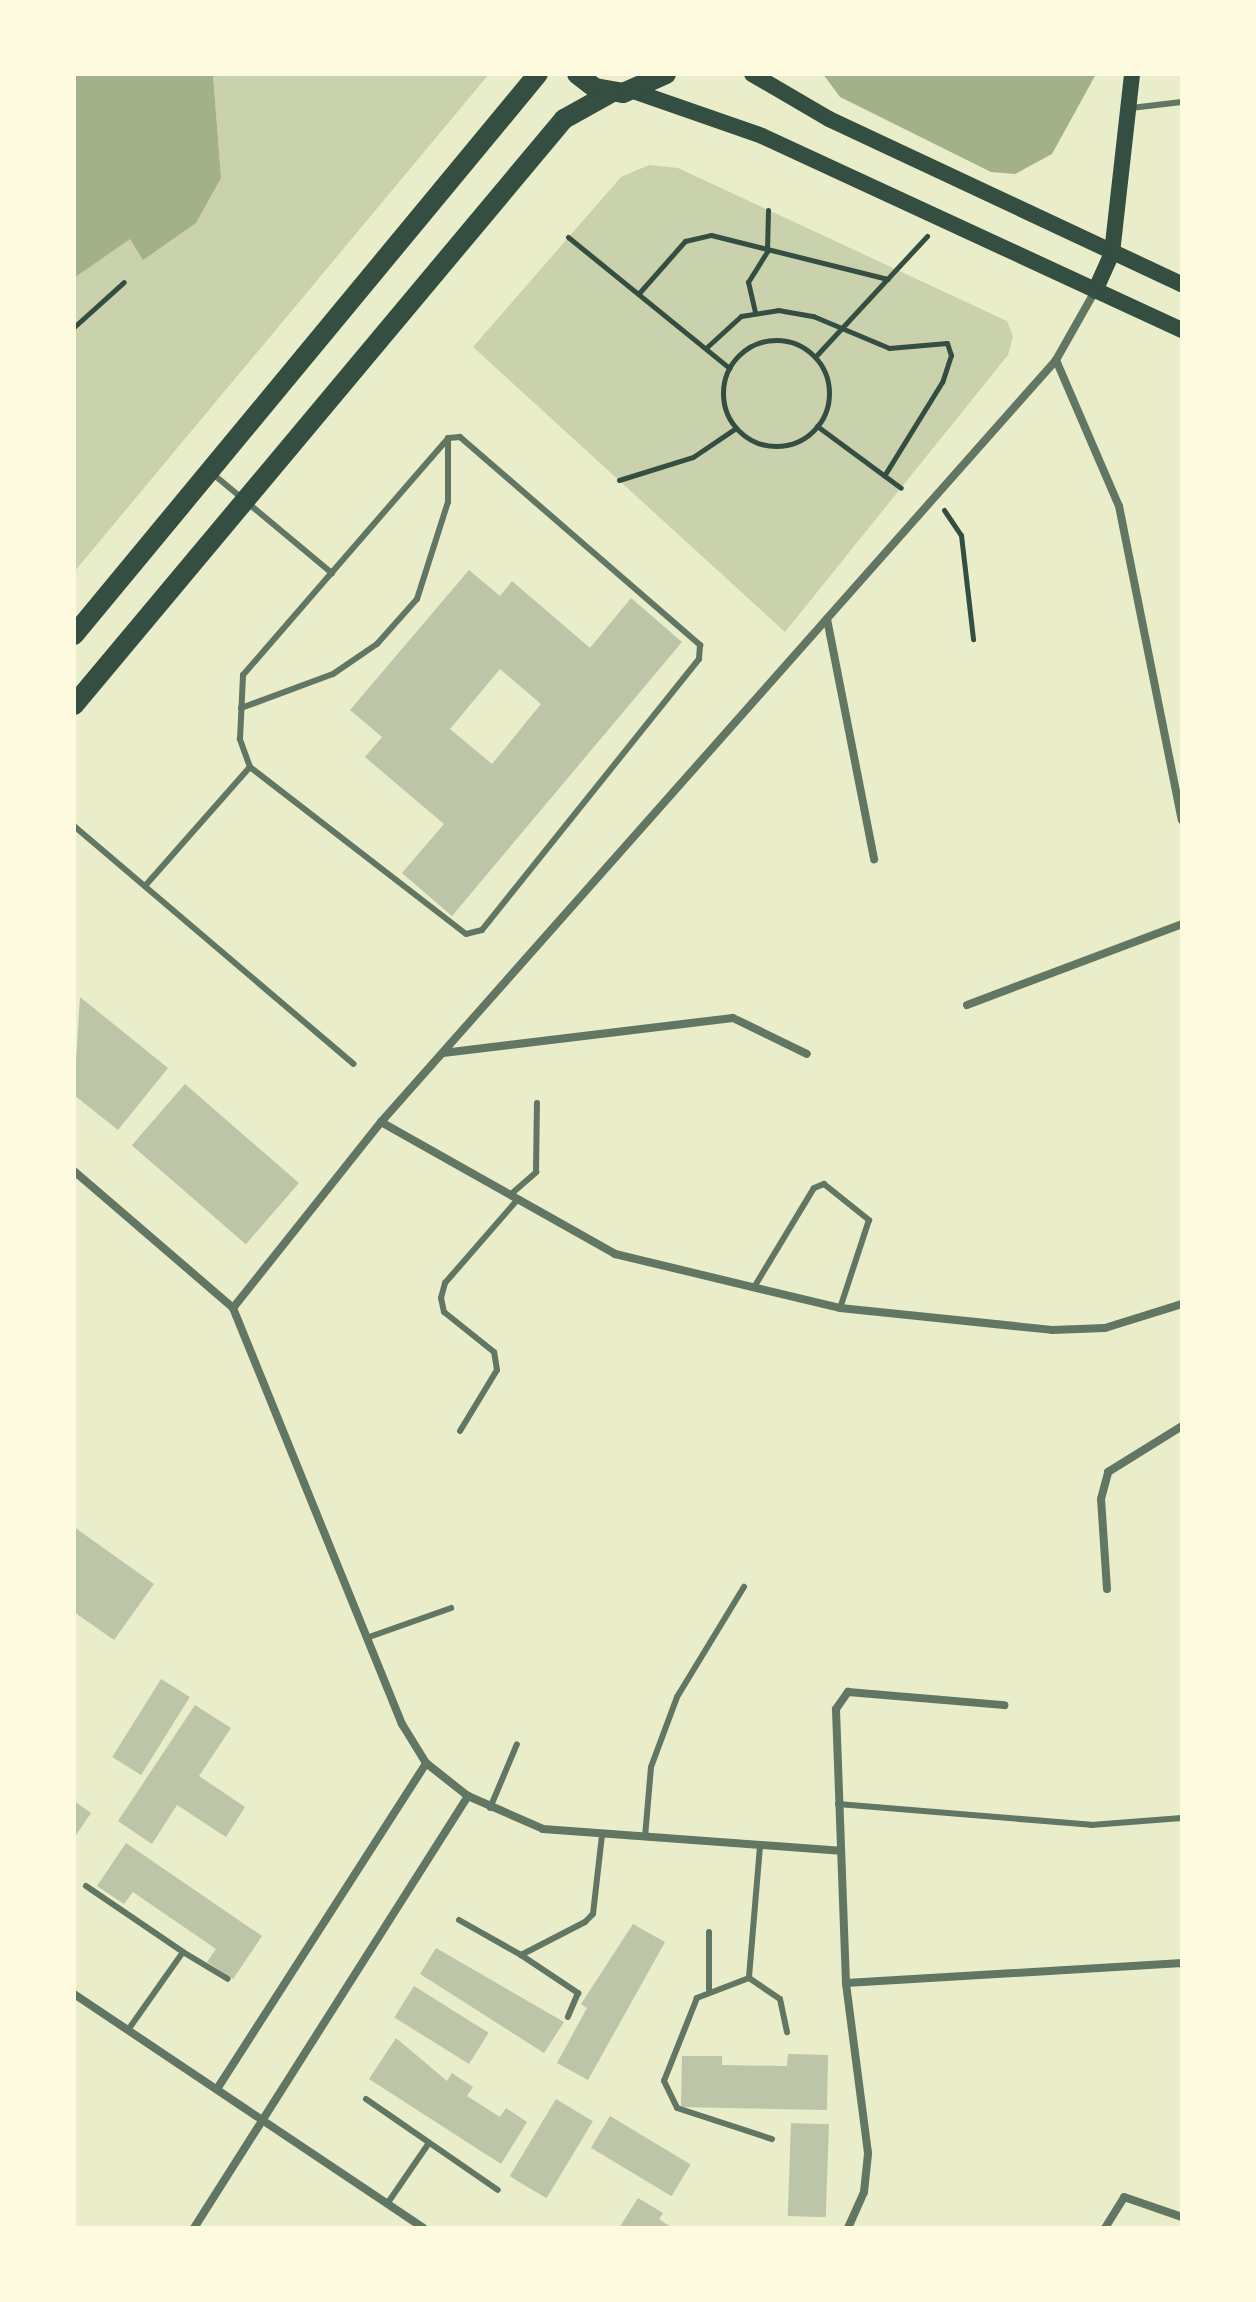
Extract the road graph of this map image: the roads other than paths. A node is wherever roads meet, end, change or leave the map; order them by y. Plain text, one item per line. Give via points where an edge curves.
1 (538, 74) edge
2 (577, 74) edge
3 (666, 74) edge
4 (752, 74) edge
5 (1132, 74) edge
6 (636, 92) junction
7 (611, 93) junction
8 (1182, 102) edge
9 (1131, 108) junction
10 (1112, 253) junction
11 (1182, 284) edge
12 (1095, 291) junction
13 (1182, 330) edge
14 (1056, 360) junction
15 (448, 438) junction
16 (210, 472) junction
17 (245, 500) junction
18 (332, 573) junction
19 (827, 619) junction
20 (74, 635) edge
21 (74, 705) edge
22 (241, 708) junction
23 (250, 767) junction
24 (1182, 820) edge
25 (74, 826) edge
26 (874, 859) dead end
27 (145, 886) junction
28 (1182, 924) edge
29 (967, 1005) dead end
30 (442, 1053) junction
31 (807, 1054) dead end
32 (354, 1064) dead end
33 (537, 1103) dead end
34 (381, 1122) junction
35 (74, 1171) edge
36 (514, 1197) junction
37 (756, 1284) junction
38 (1182, 1304) edge
39 (233, 1308) junction
40 (840, 1308) junction
41 (1182, 1426) edge
42 (460, 1431) dead end
43 (744, 1587) dead end
44 (1107, 1589) dead end
45 (451, 1608) dead end
46 (372, 1636) junction
47 (1004, 1705) dead end
48 (517, 1744) dead end
49 (426, 1763) junction
50 (468, 1796) junction
51 (838, 1804) junction
52 (490, 1808) junction
53 (1182, 1818) edge
54 (602, 1835) junction
55 (645, 1837) junction
56 (760, 1846) junction
57 (840, 1851) junction
58 (86, 1886) dead end
59 (459, 1920) dead end
60 (709, 1932) dead end
61 (183, 1952) junction
62 (521, 1955) junction
63 (1182, 1963) edge
64 (749, 1978) junction
65 (228, 1979) dead end
66 (846, 1983) junction
67 (709, 1989) junction
68 (74, 1994) edge
69 (568, 2017) dead end
70 (128, 2030) junction
71 (787, 2032) dead end
72 (217, 2089) junction
73 (366, 2099) dead end
74 (262, 2120) junction
75 (772, 2139) dead end
76 (429, 2143) junction
77 (498, 2190) dead end
78 (387, 2204) junction
79 (1182, 2217) edge
80 (194, 2228) edge
81 (423, 2228) edge
82 (848, 2228) edge
83 (1105, 2228) edge

1 - 16 main road
2 - 7 main road
3 - 6 main road
4 - 10 main road via 829,119
5 - 9 main road
6 - 7 main road
6 - 12 main road via 762,136
7 - 17 main road via 564,119
8 - 9 lane
9 - 10 main road
10 - 11 main road
10 - 12 main road
12 - 13 main road
12 - 14 street
14 - 19 street
14 - 24 street via 1119,506
15 - 18 lane
15 - 22 lane via 448,502 417,599 377,644 333,674
15 - 23 lane via 471,440 696,635 699,659 482,930 456,933
16 - 17 lane
16 - 20 main road
17 - 18 lane
17 - 21 main road
18 - 22 lane via 243,675
19 - 26 street
19 - 30 street
22 - 23 lane via 241,753
23 - 27 lane
25 - 27 lane
27 - 32 lane
28 - 29 street
30 - 31 street via 733,1018
30 - 34 street
33 - 36 lane via 536,1172
34 - 36 street
34 - 39 street
35 - 39 street
36 - 37 street via 615,1254
36 - 42 lane via 445,1283 441,1298 444,1312 494,1352 497,1370
37 - 40 street
37 - 40 lane via 814,1188 824,1184 869,1220
38 - 40 street via 1105,1328 1052,1330
39 - 46 street
41 - 44 street via 1108,1472 1101,1499
43 - 55 lane via 677,1697 651,1767
45 - 46 lane
46 - 49 street via 402,1724
47 - 51 street via 848,1692 836,1709
48 - 52 lane
49 - 50 street
49 - 72 street
50 - 52 street
50 - 74 street
51 - 53 lane via 1091,1825
51 - 57 street
52 - 54 street via 543,1829
54 - 55 street
54 - 62 lane via 593,1914
55 - 56 street
56 - 57 street
56 - 64 lane
57 - 66 street
58 - 61 lane
59 - 62 lane
60 - 67 lane
61 - 65 lane
61 - 70 lane
62 - 69 lane via 578,1993
63 - 66 street
64 - 67 lane
64 - 71 lane via 780,1999
66 - 82 street via 868,2153 864,2192
67 - 75 lane via 697,1998 664,2081 668,2097 677,2108
68 - 70 street
70 - 72 street
72 - 74 street
73 - 76 lane
74 - 78 street
74 - 80 street
76 - 77 lane
76 - 78 lane
78 - 81 street
79 - 83 street via 1124,2197

